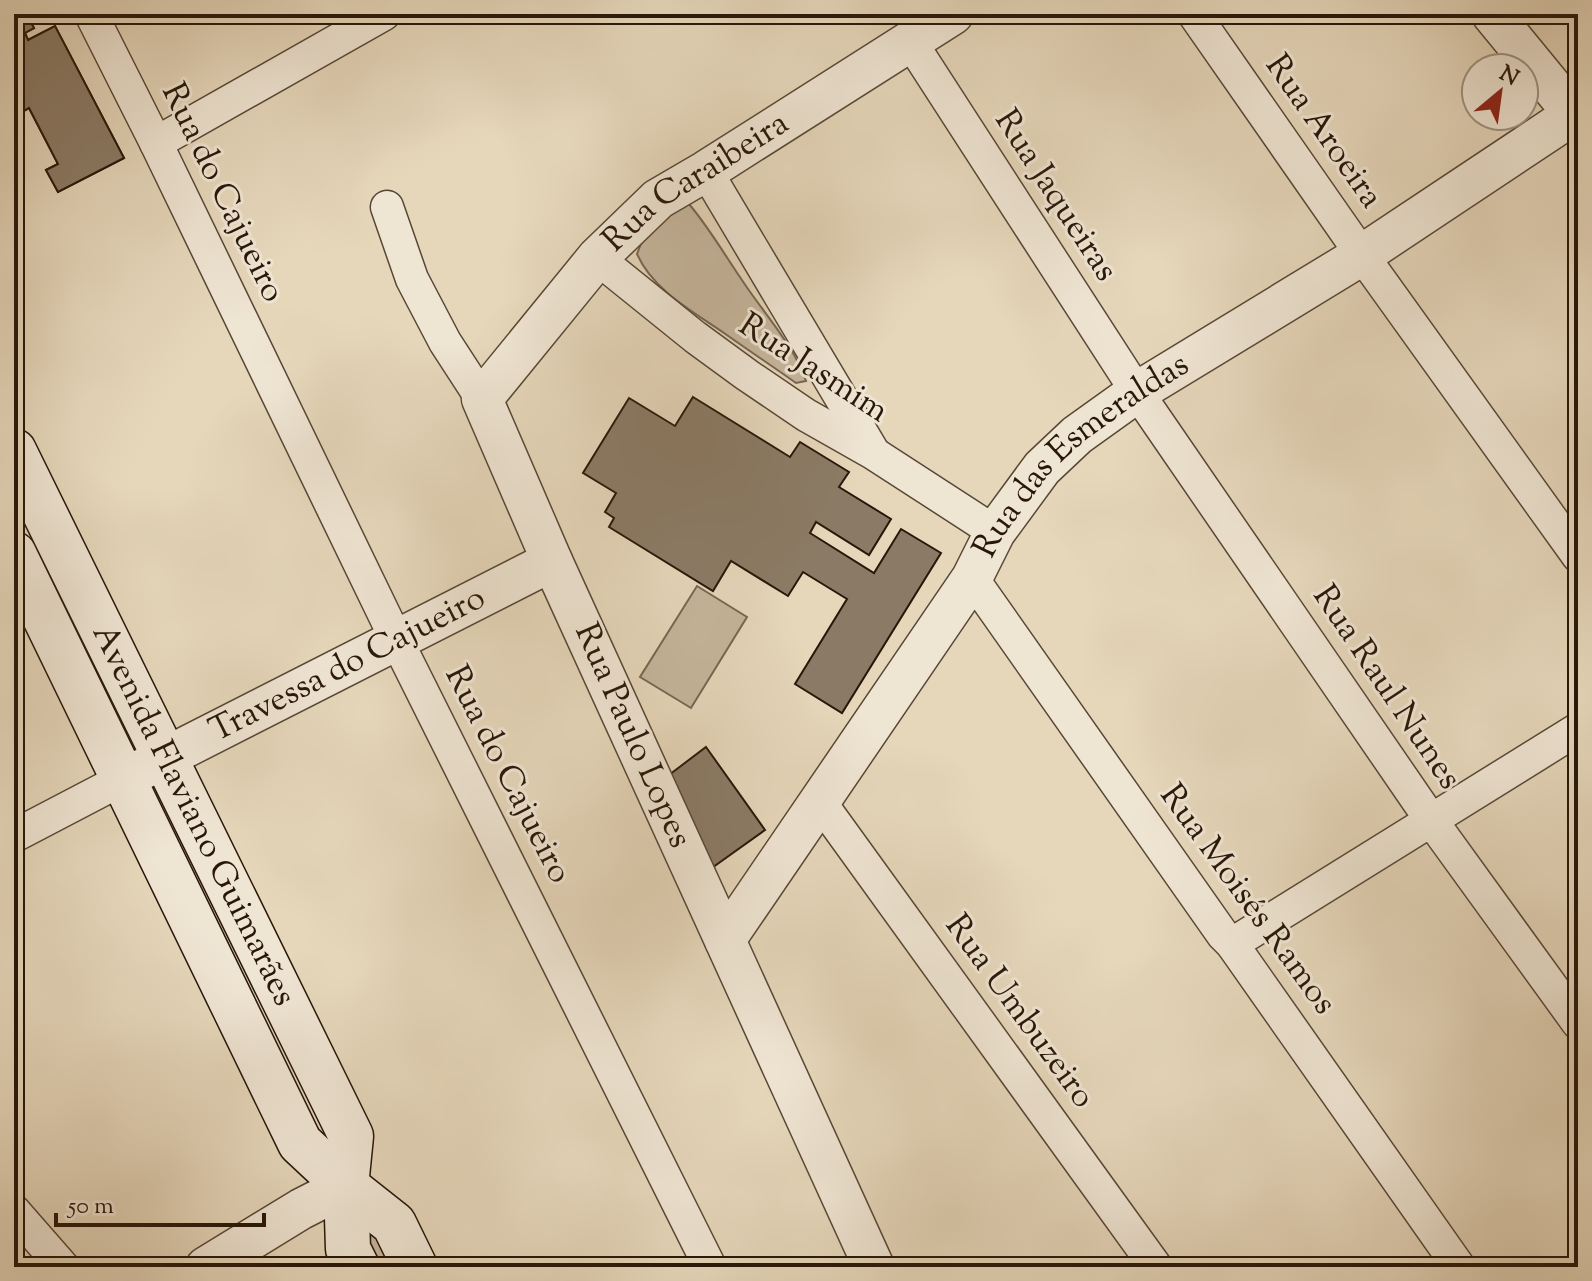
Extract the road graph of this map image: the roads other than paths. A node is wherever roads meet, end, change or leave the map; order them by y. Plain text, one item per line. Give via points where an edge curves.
1 (91, 14) edge
2 (384, 14) edge
3 (953, 14) edge
4 (1194, 14) edge
5 (1492, 14) edge
6 (910, 41) junction
7 (1577, 115) edge
8 (156, 143) junction
9 (706, 171) junction
10 (387, 207) dead end
11 (1362, 255) junction
12 (597, 258) junction
13 (1137, 392) junction
14 (482, 399) junction
15 (14, 451) edge
16 (873, 453) junction
17 (995, 532) junction
18 (14, 554) edge
19 (1578, 556) edge
20 (552, 561) junction
21 (972, 578) junction
22 (397, 641) junction
23 (1578, 729) edge
24 (166, 758) junction
25 (123, 779) junction
26 (820, 802) junction
27 (1431, 820) junction
28 (14, 836) edge
29 (725, 940) junction
30 (1232, 944) junction
31 (1578, 1023) edge
32 (346, 1186) junction
33 (14, 1211) edge
34 (63, 1267) edge
35 (206, 1267) edge
36 (357, 1267) edge
37 (415, 1267) edge
38 (710, 1267) edge
39 (874, 1267) edge
40 (1156, 1267) edge
41 (1459, 1267) edge

1 - 8 street, Rua do Cajueiro
2 - 8 street
3 - 6 street, Rua Caraibeira
4 - 11 street, Rua Aroeira
5 - 7 street
6 - 9 street, Rua Caraibeira
6 - 13 street, Rua Jaqueiras
7 - 11 street, Rua das Esmeraldas
8 - 22 street, Rua do Cajueiro
9 - 12 street, Rua Caraibeira via 658,199
9 - 16 street
10 - 14 street, Rua Paulo Lopes via 412,279
11 - 13 street, Rua das Esmeraldas
11 - 19 street, Rua Aroeira
12 - 14 street, Rua Caraibeira
12 - 16 street, Rua Jasmim via 747,375
13 - 17 street, Rua das Esmeraldas via 1042,468
13 - 27 street, Rua Raul Nunes
14 - 20 street, Rua Paulo Lopes
15 - 24 main road, Avenida Flaviano Guimarães
16 - 17 street, Rua Jasmim
17 - 21 street, Rua das Esmeraldas
18 - 25 main road, Avenida Flaviano Guimarães
20 - 22 street, Travessa do Cajueiro
20 - 29 street, Rua Paulo Lopes
21 - 26 street, Rua das Esmeraldas
21 - 30 street, Rua Moisés Ramos
22 - 24 street, Travessa do Cajueiro
22 - 38 street, Rua do Cajueiro
23 - 27 street
24 - 25 street, Travessa do Cajueiro
24 - 32 main road, Avenida Flaviano Guimarães via 351,1136
25 - 28 street, Travessa do Cajueiro
25 - 32 main road, Avenida Flaviano Guimarães via 300,1143
26 - 29 street, Rua das Esmeraldas
26 - 40 street, Rua Umbuzeiro
27 - 30 street
27 - 31 street, Rua Raul Nunes
29 - 39 street, Rua Paulo Lopes
30 - 41 street, Rua Moisés Ramos
32 - 35 street
32 - 36 main road, Avenida Flaviano Guimarães via 348,1249
32 - 37 main road, Avenida Flaviano Guimarães via 394,1224
33 - 34 street

